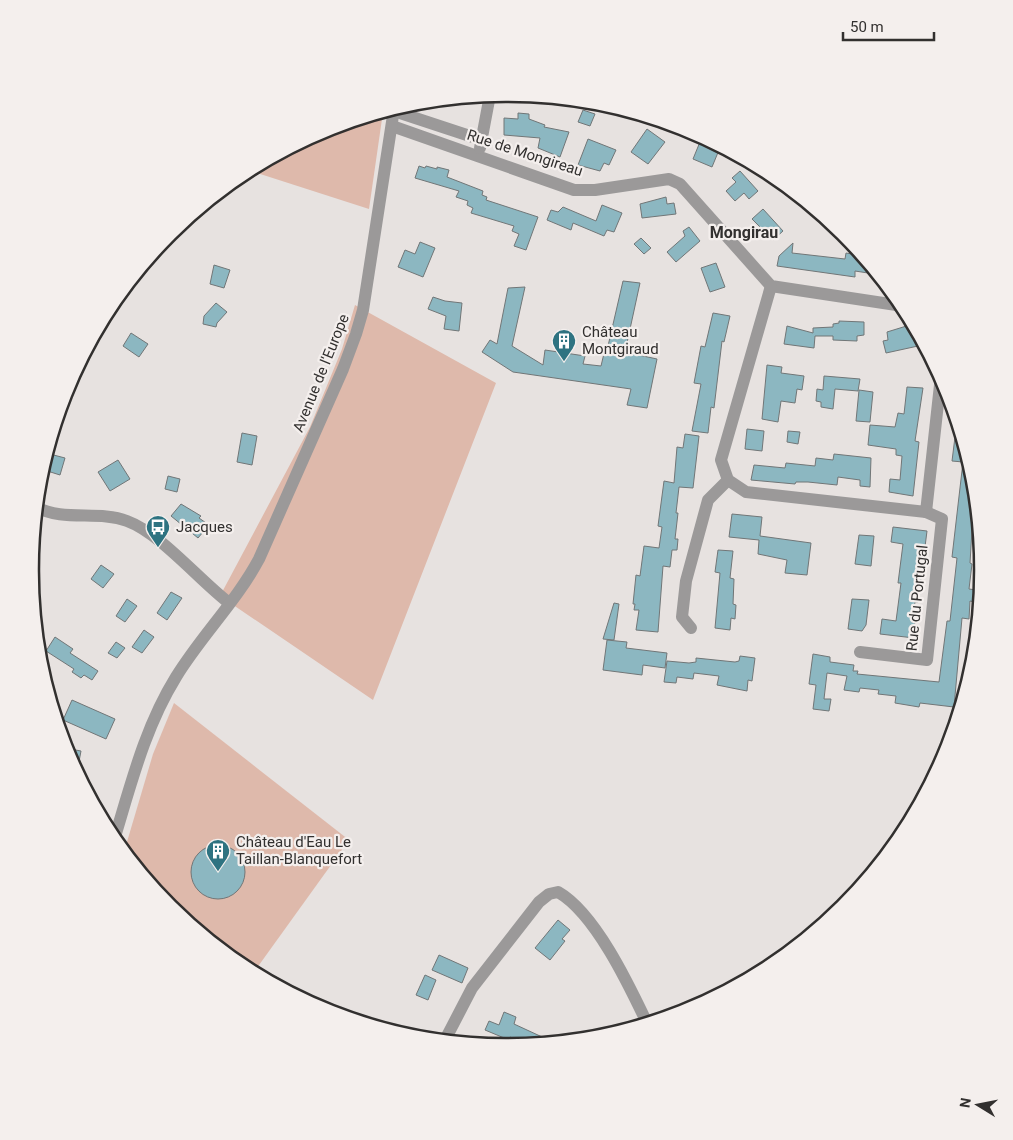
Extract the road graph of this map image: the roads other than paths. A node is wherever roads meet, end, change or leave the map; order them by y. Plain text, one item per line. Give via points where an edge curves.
1 (489, 103) edge
2 (404, 114) edge
3 (393, 116) edge
4 (392, 126) junction
5 (482, 140) junction
6 (479, 156) junction
7 (771, 286) junction
8 (891, 304) edge
9 (939, 390) edge
10 (728, 480) junction
11 (43, 510) edge
12 (926, 512) junction
13 (229, 603) junction
14 (691, 628) dead end
15 (860, 652) dead end
16 (117, 829) edge
17 (645, 1017) edge
18 (448, 1034) edge

1 - 5 street
2 - 5 street, Rue de Mongireau
3 - 4 street, Avenue de l'Europe
4 - 6 street, Rue de Mongireau
4 - 13 street, Avenue de l'Europe via 363,310 356,334 259,559 247,582
5 - 6 street
6 - 7 street, Rue de Mongireau via 574,190 669,179 680,184
7 - 8 street
7 - 10 street via 721,460
9 - 12 street
10 - 12 street via 746,492
10 - 14 street via 708,500 686,581 682,617
11 - 13 street via 57,515 114,516 142,527
12 - 15 street, Rue du Portugal via 942,519 927,660
13 - 16 street, Avenue de l'Europe via 176,676 152,722
17 - 18 street via 593,926 558,892 539,902 472,988

